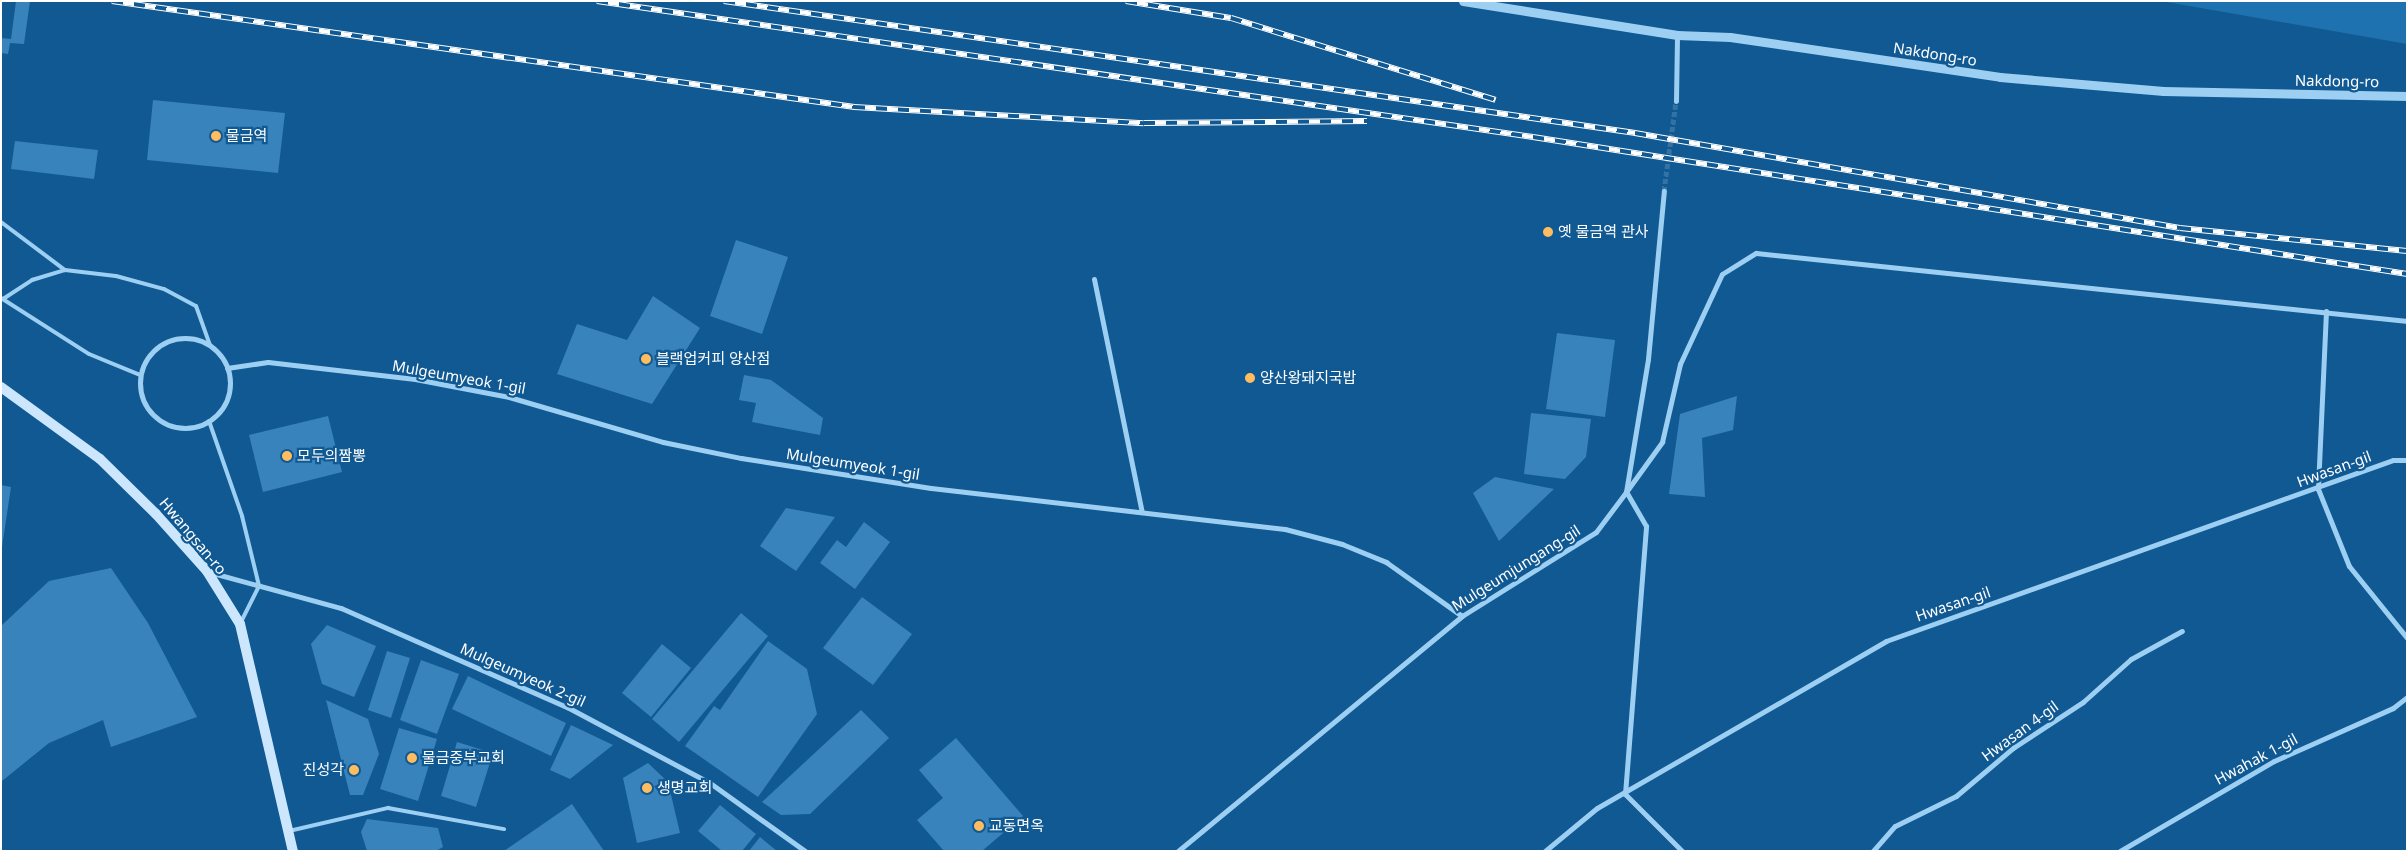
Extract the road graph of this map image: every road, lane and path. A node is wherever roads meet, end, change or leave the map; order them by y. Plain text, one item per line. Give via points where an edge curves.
1 (1462, 1) edge
2 (1676, 35) junction
3 (2407, 96) edge
4 (1676, 101) tunnel mouth
5 (1664, 191) tunnel mouth
6 (1, 222) edge
7 (65, 270) junction
8 (1094, 279) dead end
9 (2, 299) edge
10 (2326, 311) junction
11 (2407, 322) edge
12 (210, 345) junction
13 (228, 368) junction
14 (140, 375) junction
15 (1, 387) edge
16 (209, 421) junction
17 (2407, 460) edge
18 (2318, 489) junction
19 (1626, 492) junction
20 (1142, 512) junction
21 (207, 571) junction
22 (259, 586) junction
23 (1462, 616) junction
24 (240, 624) junction
25 (2182, 631) dead end
26 (2407, 638) edge
27 (2407, 697) edge
28 (1626, 794) junction
29 (504, 829) dead end
30 (288, 831) junction
31 (293, 851) edge
32 (805, 851) edge
33 (1178, 851) edge
34 (1545, 851) edge
35 (1682, 851) edge
36 (1873, 851) edge
37 (2120, 851) edge

1 - 2 street, Nakdong-ro
2 - 3 street, Nakdong-ro via 1730,37 2019,79 2163,91
2 - 4 street
5 - 19 street, Mulgeumjungang-gil via 1648,359
6 - 7 lane
7 - 9 lane via 32,280
7 - 12 lane via 116,276 164,289 196,306
8 - 20 street
9 - 14 lane via 89,354
10 - 11 street
10 - 18 street
10 - 19 street via 1756,253 1722,274 1680,364 1662,442
12 - 13 street
12 - 14 street via 181,338 167,341 145,361
13 - 16 street via 227,398
13 - 20 street, Mulgeumyeok 1-gil via 268,362 415,379 509,397 663,442 741,458 931,488
14 - 16 street via 140,390 154,416 180,428
15 - 21 main road, Hwangsan-ro via 100,459
16 - 22 lane via 242,516
17 - 18 street, Hwasan-gil via 2393,460
18 - 26 street via 2349,566
18 - 28 street, Hwasan-gil via 1886,641 1765,708
19 - 23 street, Mulgeumjungang-gil via 1596,532
19 - 28 street via 1646,526
20 - 23 street, Mulgeumyeok 1-gil via 1285,529 1342,544 1386,562
21 - 22 street, Mulgeumyeok 2-gil
21 - 24 main road, Hwangsan-ro
22 - 24 lane
22 - 32 street, Mulgeumyeok 2-gil via 341,608 567,707 710,783
23 - 33 street, Mulgeumjungang-gil
24 - 30 main road, Hwangsan-ro
25 - 36 street, Hwasan 4-gil via 2131,659 2083,702 2013,748 1956,796 1895,826
27 - 37 street, Hwahak 1-gil via 2393,708 2274,760
28 - 34 street, Hwasan-gil via 1596,808
28 - 35 street
29 - 30 lane via 388,808
30 - 31 main road, Hwangsan-ro

